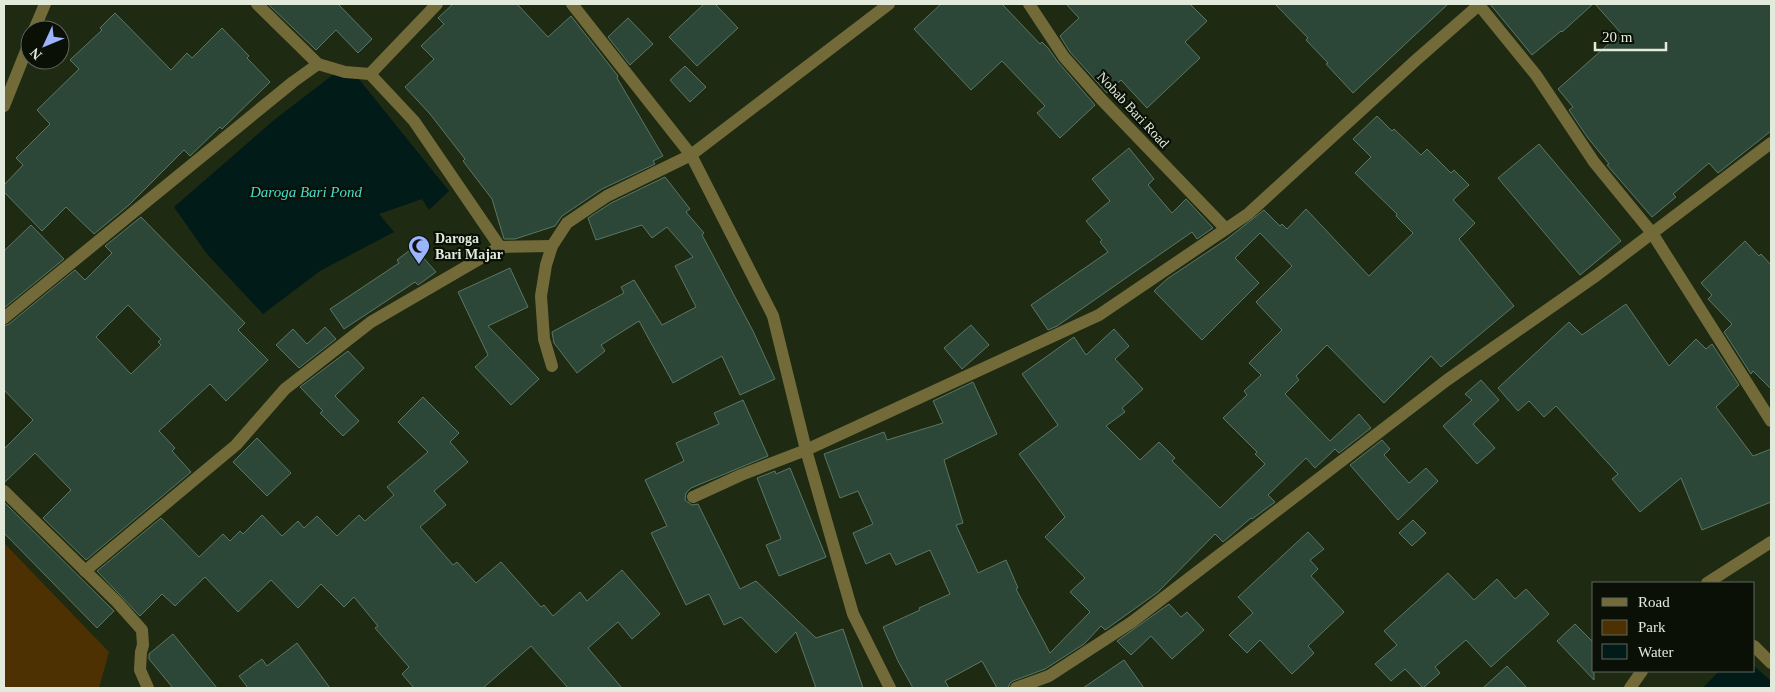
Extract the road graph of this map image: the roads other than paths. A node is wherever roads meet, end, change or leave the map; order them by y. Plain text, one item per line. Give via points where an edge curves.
1 (45, 4) edge
2 (257, 4) edge
3 (437, 4) edge
4 (572, 4) edge
5 (889, 4) edge
6 (1029, 4) edge
7 (1480, 4) edge
8 (38, 20) edge
9 (318, 64) junction
10 (20, 66) edge
11 (370, 74) junction
12 (4, 106) edge
13 (1771, 143) edge
14 (691, 155) junction
15 (1226, 229) junction
16 (1652, 233) junction
17 (552, 246) junction
18 (500, 247) junction
19 (4, 318) edge
20 (552, 366) dead end
21 (1771, 421) edge
22 (806, 450) junction
23 (4, 491) edge
24 (693, 497) dead end
25 (1771, 542) edge
26 (85, 571) junction
27 (1709, 582) edge
28 (1755, 647) edge
29 (1771, 663) edge
30 (1641, 672) edge
31 (148, 688) edge
32 (890, 688) edge
33 (1016, 688) edge
34 (1630, 688) edge

1 - 8 street
2 - 9 street
3 - 11 street
4 - 14 street
5 - 14 street
6 - 15 street, Nobab Bari Road via 1064,56 1101,99
7 - 15 street via 1248,214
7 - 16 street via 1536,75 1594,162
9 - 11 street via 345,72
9 - 19 street
10 - 12 street
11 - 18 street via 414,121
13 - 16 street
14 - 17 street via 607,196 567,223
14 - 22 street via 773,316
15 - 22 street via 1099,315
16 - 21 street
16 - 33 street via 1447,380 1132,622 1049,676
17 - 18 street
17 - 20 street via 541,296 544,339
18 - 26 street via 371,322 285,389 236,445
22 - 24 street
22 - 32 street via 853,614
23 - 26 street
25 - 27 street
26 - 31 street via 142,630 140,670
28 - 29 street
30 - 34 street

